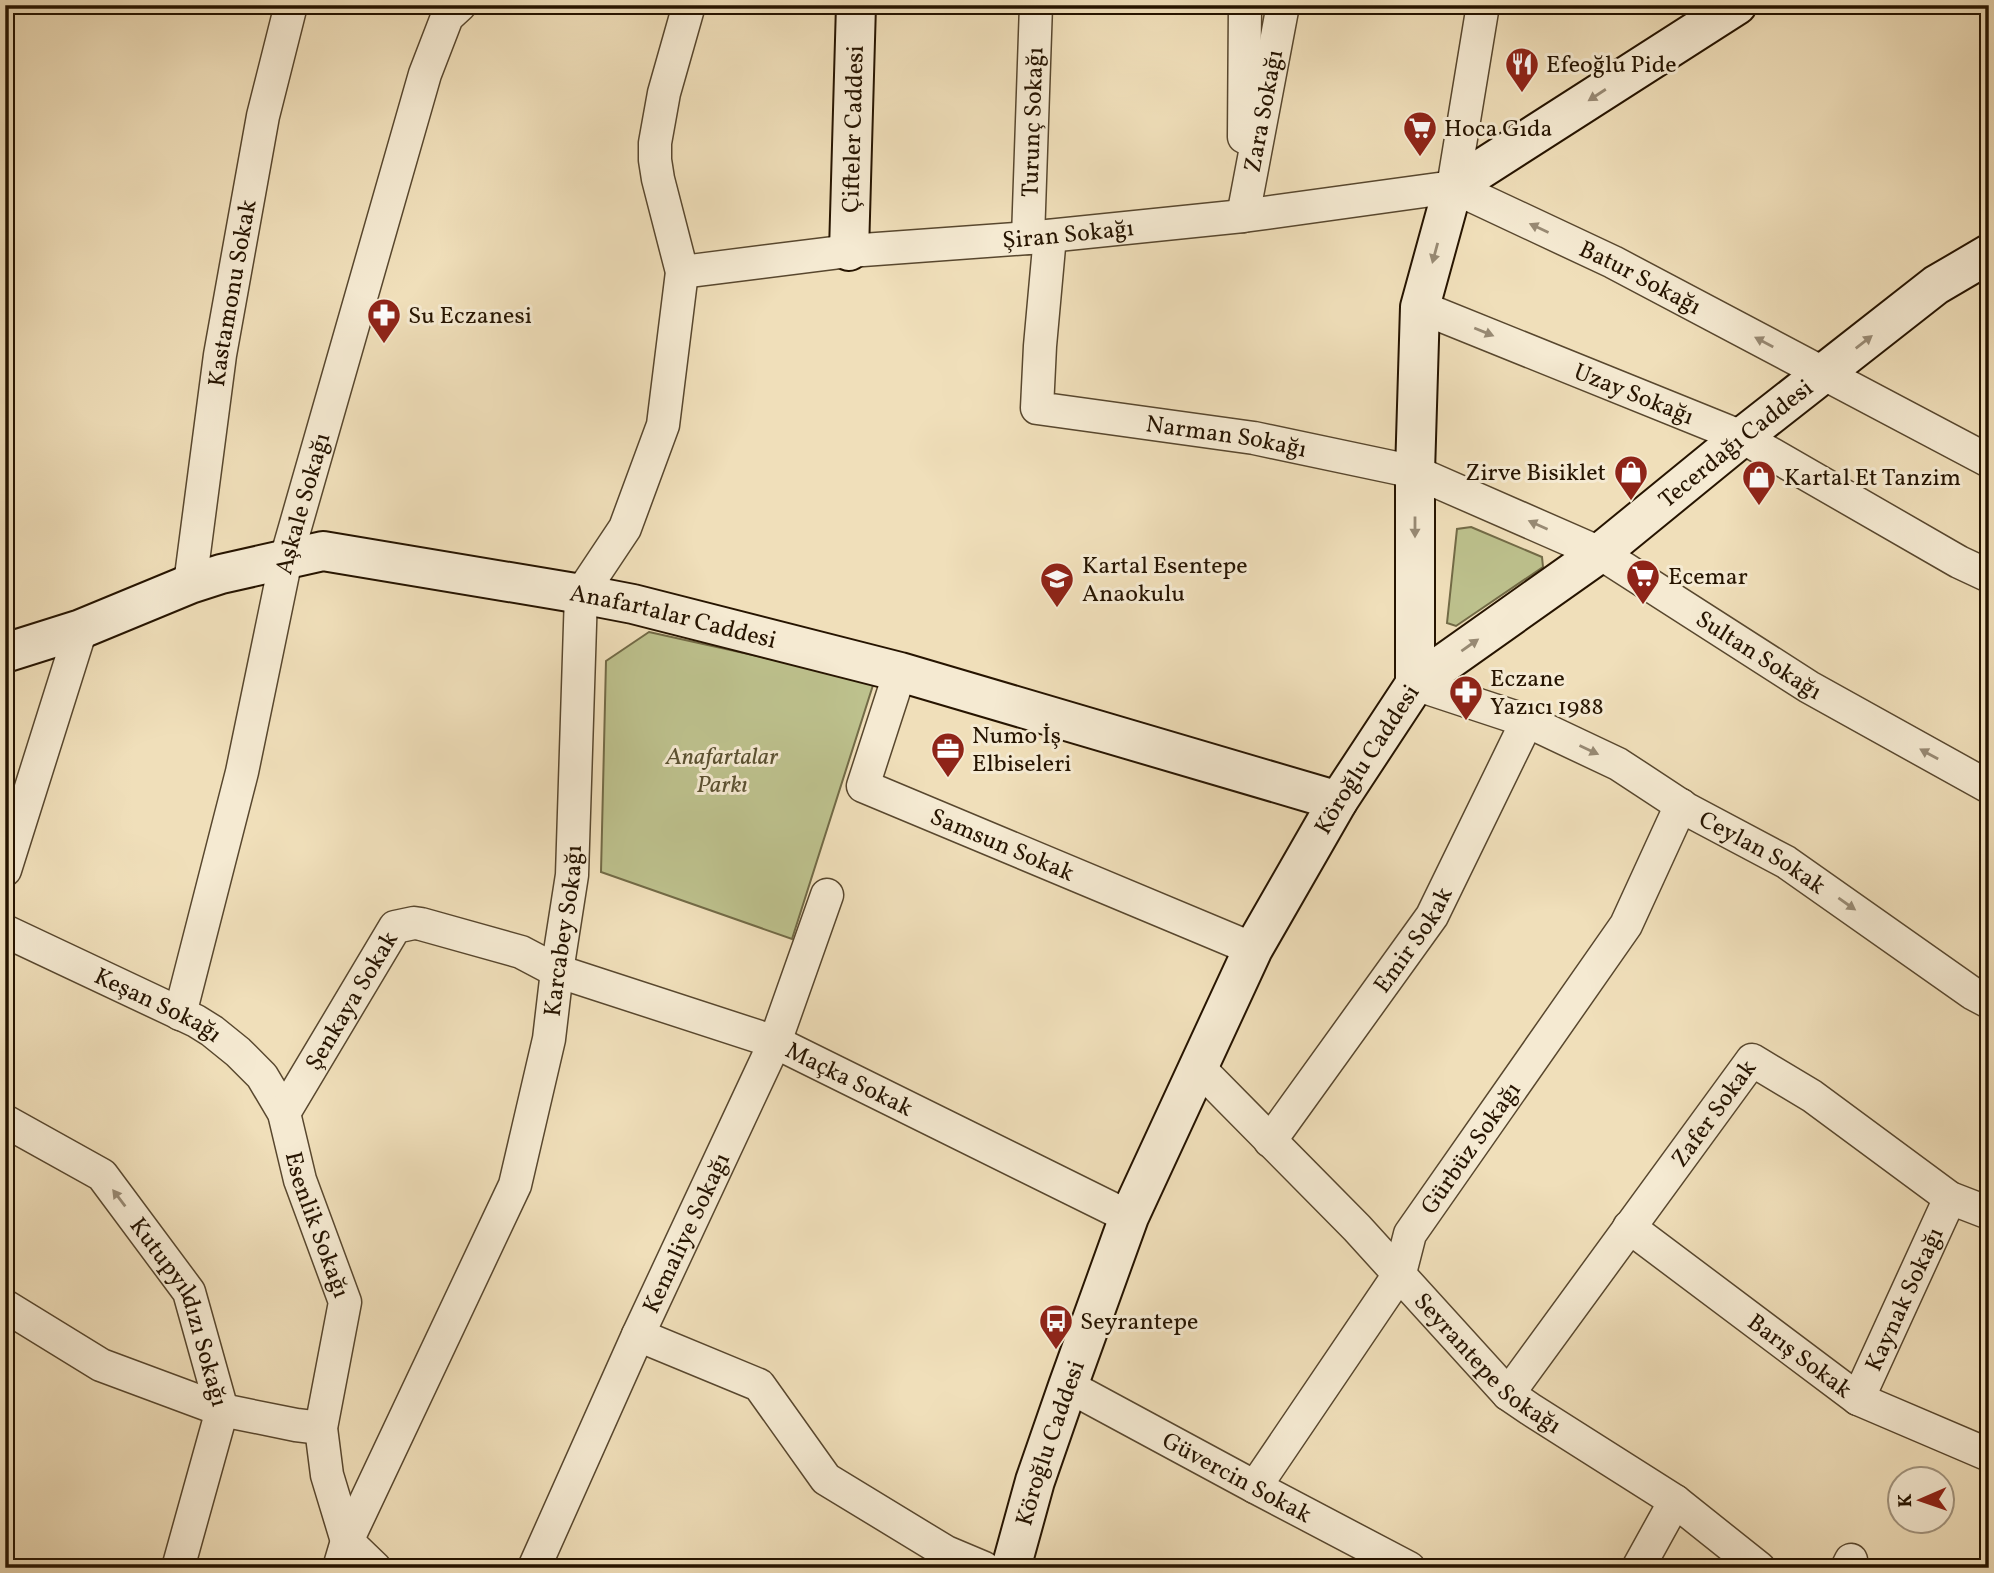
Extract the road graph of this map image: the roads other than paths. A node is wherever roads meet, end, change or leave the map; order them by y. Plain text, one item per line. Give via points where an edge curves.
1 (291, 5) edge
2 (460, 5) edge
3 (689, 5) edge
4 (856, 5) edge
5 (1036, 5) edge
6 (1245, 5) edge
7 (1283, 5) edge
8 (1483, 5) edge
9 (1737, 5) edge
10 (1453, 187) junction
11 (1243, 216) junction
12 (1039, 237) junction
13 (849, 251) junction
14 (1989, 254) edge
15 (682, 272) junction
16 (1420, 307) junction
17 (1825, 373) junction
18 (1742, 437) junction
19 (1989, 461) edge
20 (1415, 472) junction
21 (1600, 553) junction
22 (286, 559) junction
23 (1989, 576) edge
24 (190, 583) junction
25 (581, 594) junction
26 (81, 629) junction
27 (5, 653) edge
28 (900, 672) junction
29 (1415, 684) junction
30 (1527, 721) junction
31 (1989, 787) edge
32 (1338, 800) junction
33 (1681, 806) junction
34 (5, 870) edge
35 (827, 895) dead end
36 (5, 931) edge
37 (1253, 948) junction
38 (557, 971) junction
39 (1989, 1002) edge
40 (180, 1014) junction
41 (775, 1041) junction
42 (1198, 1067) junction
43 (285, 1113) junction
44 (5, 1121) edge
45 (1270, 1141) junction
46 (1950, 1198) junction
47 (1989, 1213) edge
48 (1129, 1217) junction
49 (1629, 1227) junction
50 (1400, 1273) junction
51 (5, 1306) edge
52 (638, 1335) junction
53 (1068, 1386) junction
54 (1508, 1394) junction
55 (1858, 1399) junction
56 (222, 1410) junction
57 (321, 1427) junction
58 (1989, 1455) edge
59 (1255, 1487) junction
60 (1675, 1501) junction
61 (343, 1554) edge
62 (1398, 1565) edge
63 (178, 1568) edge
64 (376, 1568) edge
65 (534, 1568) edge
66 (984, 1568) edge
67 (1011, 1568) edge
68 (1638, 1568) edge
69 (1759, 1568) edge

1 - 24 street, Kastamonu Sokak via 262,116 220,355
2 - 22 street, Aşkale Sokağı via 447,17 425,74
3 - 15 street via 664,93 655,151
4 - 13 street, Çifteler Caddesi
5 - 12 street, Turunç Sokağı
6 - 11 street
7 - 11 street, Zara Sokağı
8 - 10 street
9 -> 10 street
10 - 11 street, Şiran Sokağı
10 -> 16 street, Köroğlu Caddesi
17 -> 10 street, Batur Sokağı via 1613,262
11 - 12 street, Şiran Sokağı
12 - 13 street, Şiran Sokağı
12 - 20 street, Narman Sokağı via 1037,408 1254,438
13 - 15 street, Şiran Sokağı
17 -> 14 street, Tecerdağı Caddesi via 1936,285
15 - 25 street via 663,425 625,528
16 -> 18 street, Uzay Sokağı
16 - 20 street, Köroğlu Caddesi
17 - 18 street, Tecerdağı Caddesi
17 - 19 street, Batur Sokağı
18 - 21 street, Tecerdağı Caddesi
18 - 23 street, Uzay Sokağı
21 -> 20 street, Sultan Sokağı
20 -> 29 street, Köroğlu Caddesi
29 -> 21 street, Tecerdağı Caddesi
31 -> 21 street, Sultan Sokağı via 1809,687
22 - 24 street, Anafartalar Caddesi
22 - 25 street, Anafartalar Caddesi via 323,551
22 - 40 street, Aşkale Sokağı via 242,772
24 - 26 street, Anafartalar Caddesi
25 - 28 street, Anafartalar Caddesi
25 - 38 street, Karcabey Sokağı via 572,875
26 - 27 street, Anafartalar Caddesi
26 - 34 street
28 - 32 street, Anafartalar Caddesi
28 - 37 street, Samsun Sokak via 863,786
29 - 30 street, Ceylan Sokak
29 - 32 street, Köroğlu Caddesi
30 -> 33 street, Ceylan Sokak via 1618,764
30 - 45 street, Emir Sokak via 1432,916
32 - 37 street, Köroğlu Caddesi
33 -> 39 street, Ceylan Sokak via 1786,862
33 - 50 street, Gürbüz Sokağı via 1626,925 1410,1234
35 - 41 street, Kemaliye Sokağı
36 - 40 street, Keşan Sokağı
37 - 42 street, Köroğlu Caddesi
38 - 41 street, Maçka Sokak
38 - 43 street, Şenkaya Sokak via 521,951 421,924 395,927
38 - 61 street, Karcabey Sokağı via 549,1039 515,1185
40 - 43 street, Keşan Sokağı via 238,1052 262,1076
41 - 48 street, Maçka Sokak
41 - 52 street, Kemaliye Sokağı
42 - 45 street, Seyrantepe Sokağı
42 - 48 street, Köroğlu Caddesi
43 - 57 street, Esenlik Sokağı via 300,1180 345,1302
56 -> 44 street, Kutupyıldızı Sokağı via 189,1292 102,1175
45 - 50 street, Seyrantepe Sokağı
46 - 47 street, Zafer Sokak
46 - 49 street, Zafer Sokak via 1812,1096 1752,1060
46 - 55 street, Kaynak Sokağı
48 - 53 street, Köroğlu Caddesi
49 - 54 street, Zafer Sokak
49 - 55 street, Barış Sokak
50 - 54 street, Seyrantepe Sokağı
50 - 59 street, Gürbüz Sokağı
51 - 56 street via 101,1365
52 - 65 street, Kemaliye Sokağı
52 - 66 street via 759,1385 826,1479 946,1552
53 - 59 street, Güvercin Sokak
53 - 67 street, Köroğlu Caddesi
54 - 60 street, Seyrantepe Sokağı
55 - 58 street, Barış Sokak
56 - 57 street
56 - 63 street, Kutupyıldızı Sokağı
57 - 61 street, Esenlik Sokağı
59 - 62 street, Güvercin Sokak
60 - 68 street
60 - 69 street, Seyrantepe Sokağı
61 - 64 street

